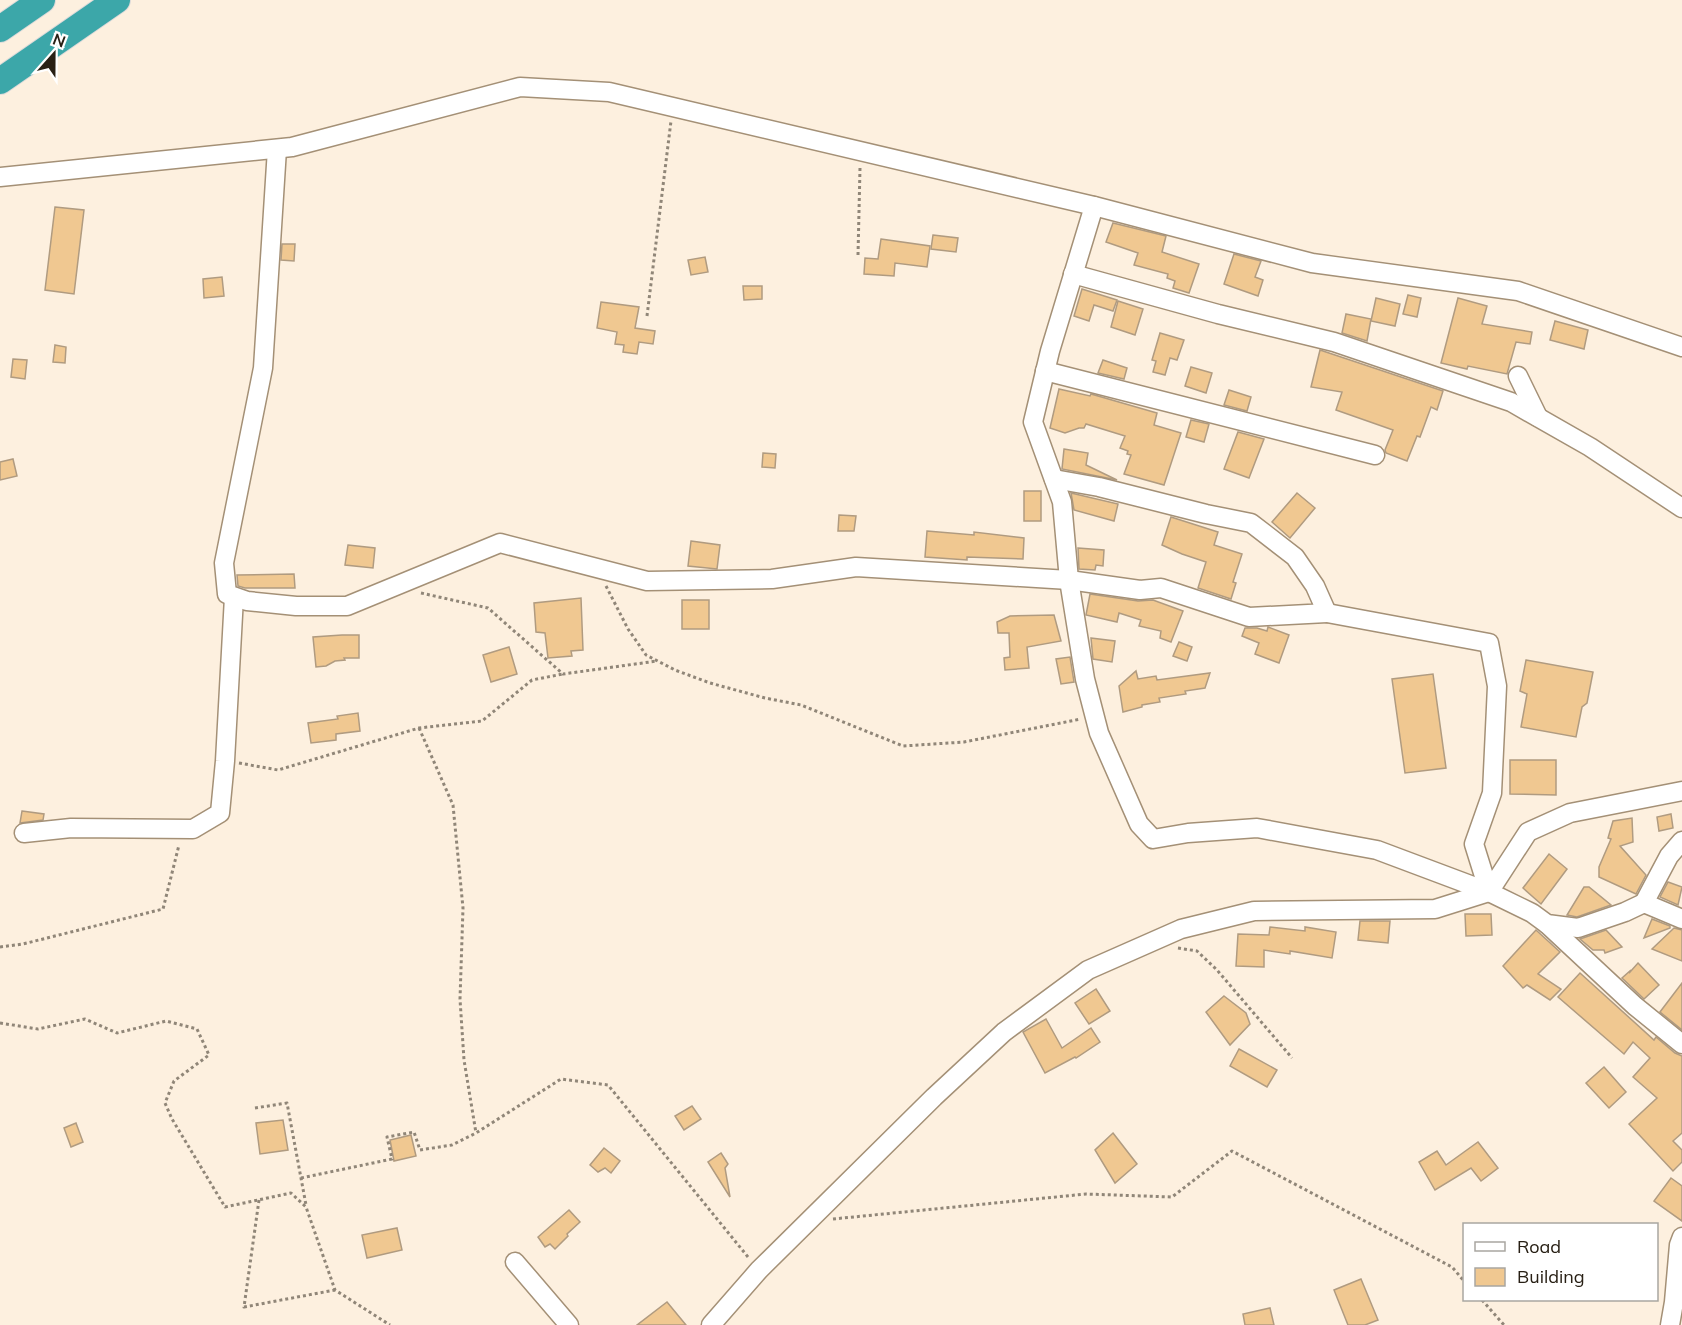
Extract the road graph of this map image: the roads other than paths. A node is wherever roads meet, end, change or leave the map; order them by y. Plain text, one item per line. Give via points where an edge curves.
1 (42, 0) edge
2 (117, 0) edge
3 (0, 29) edge
4 (0, 81) edge
5 (276, 149) junction
6 (0, 177) edge
7 (1094, 206) junction
8 (1073, 274) junction
9 (1682, 347) edge
10 (1044, 371) junction
11 (1518, 376) dead end
12 (1538, 417) junction
13 (1375, 455) dead end
14 (1054, 479) junction
15 (1682, 508) edge
16 (1069, 580) junction
17 (234, 597) junction
18 (1327, 613) junction
19 (1682, 791) edge
20 (24, 833) dead end
21 (1682, 841) edge
22 (1489, 892) junction
23 (1644, 903) junction
24 (1682, 919) edge
25 (1547, 924) junction
26 (1682, 1044) edge
27 (1682, 1237) edge
28 (515, 1262) dead end
29 (569, 1325) edge
30 (711, 1325) edge
31 (1670, 1325) edge

1 - 3 highway
2 - 4 highway
5 - 6 street
5 - 7 street via 520,87 609,92
5 - 17 street via 263,368 224,563 227,594
7 - 8 street
7 - 9 street via 1312,263 1518,291
8 - 10 street
8 - 12 street via 1334,342 1511,402
10 - 13 street
10 - 14 street via 1033,422
11 - 12 street
12 - 15 street
14 - 16 street via 1062,502
14 - 18 street via 1251,523 1295,558 1315,586
16 - 17 street via 856,567 772,579 647,581 500,543 347,606 296,606
16 - 18 street via 1140,590 1161,588 1249,617
16 - 22 street via 1085,679 1099,733 1139,824 1153,838 1257,828 1377,850
17 - 20 street via 220,813 193,829 71,828
18 - 22 street via 1489,643 1497,686 1492,793 1474,844
19 - 22 street via 1570,813 1528,832
21 - 23 street via 1669,856
22 - 25 street
22 - 30 street via 1434,909 1254,911 1181,929 1088,970 1004,1032 934,1097 759,1270
23 - 24 street
23 - 25 street via 1578,928
25 - 26 street
27 - 31 street
28 - 29 street

